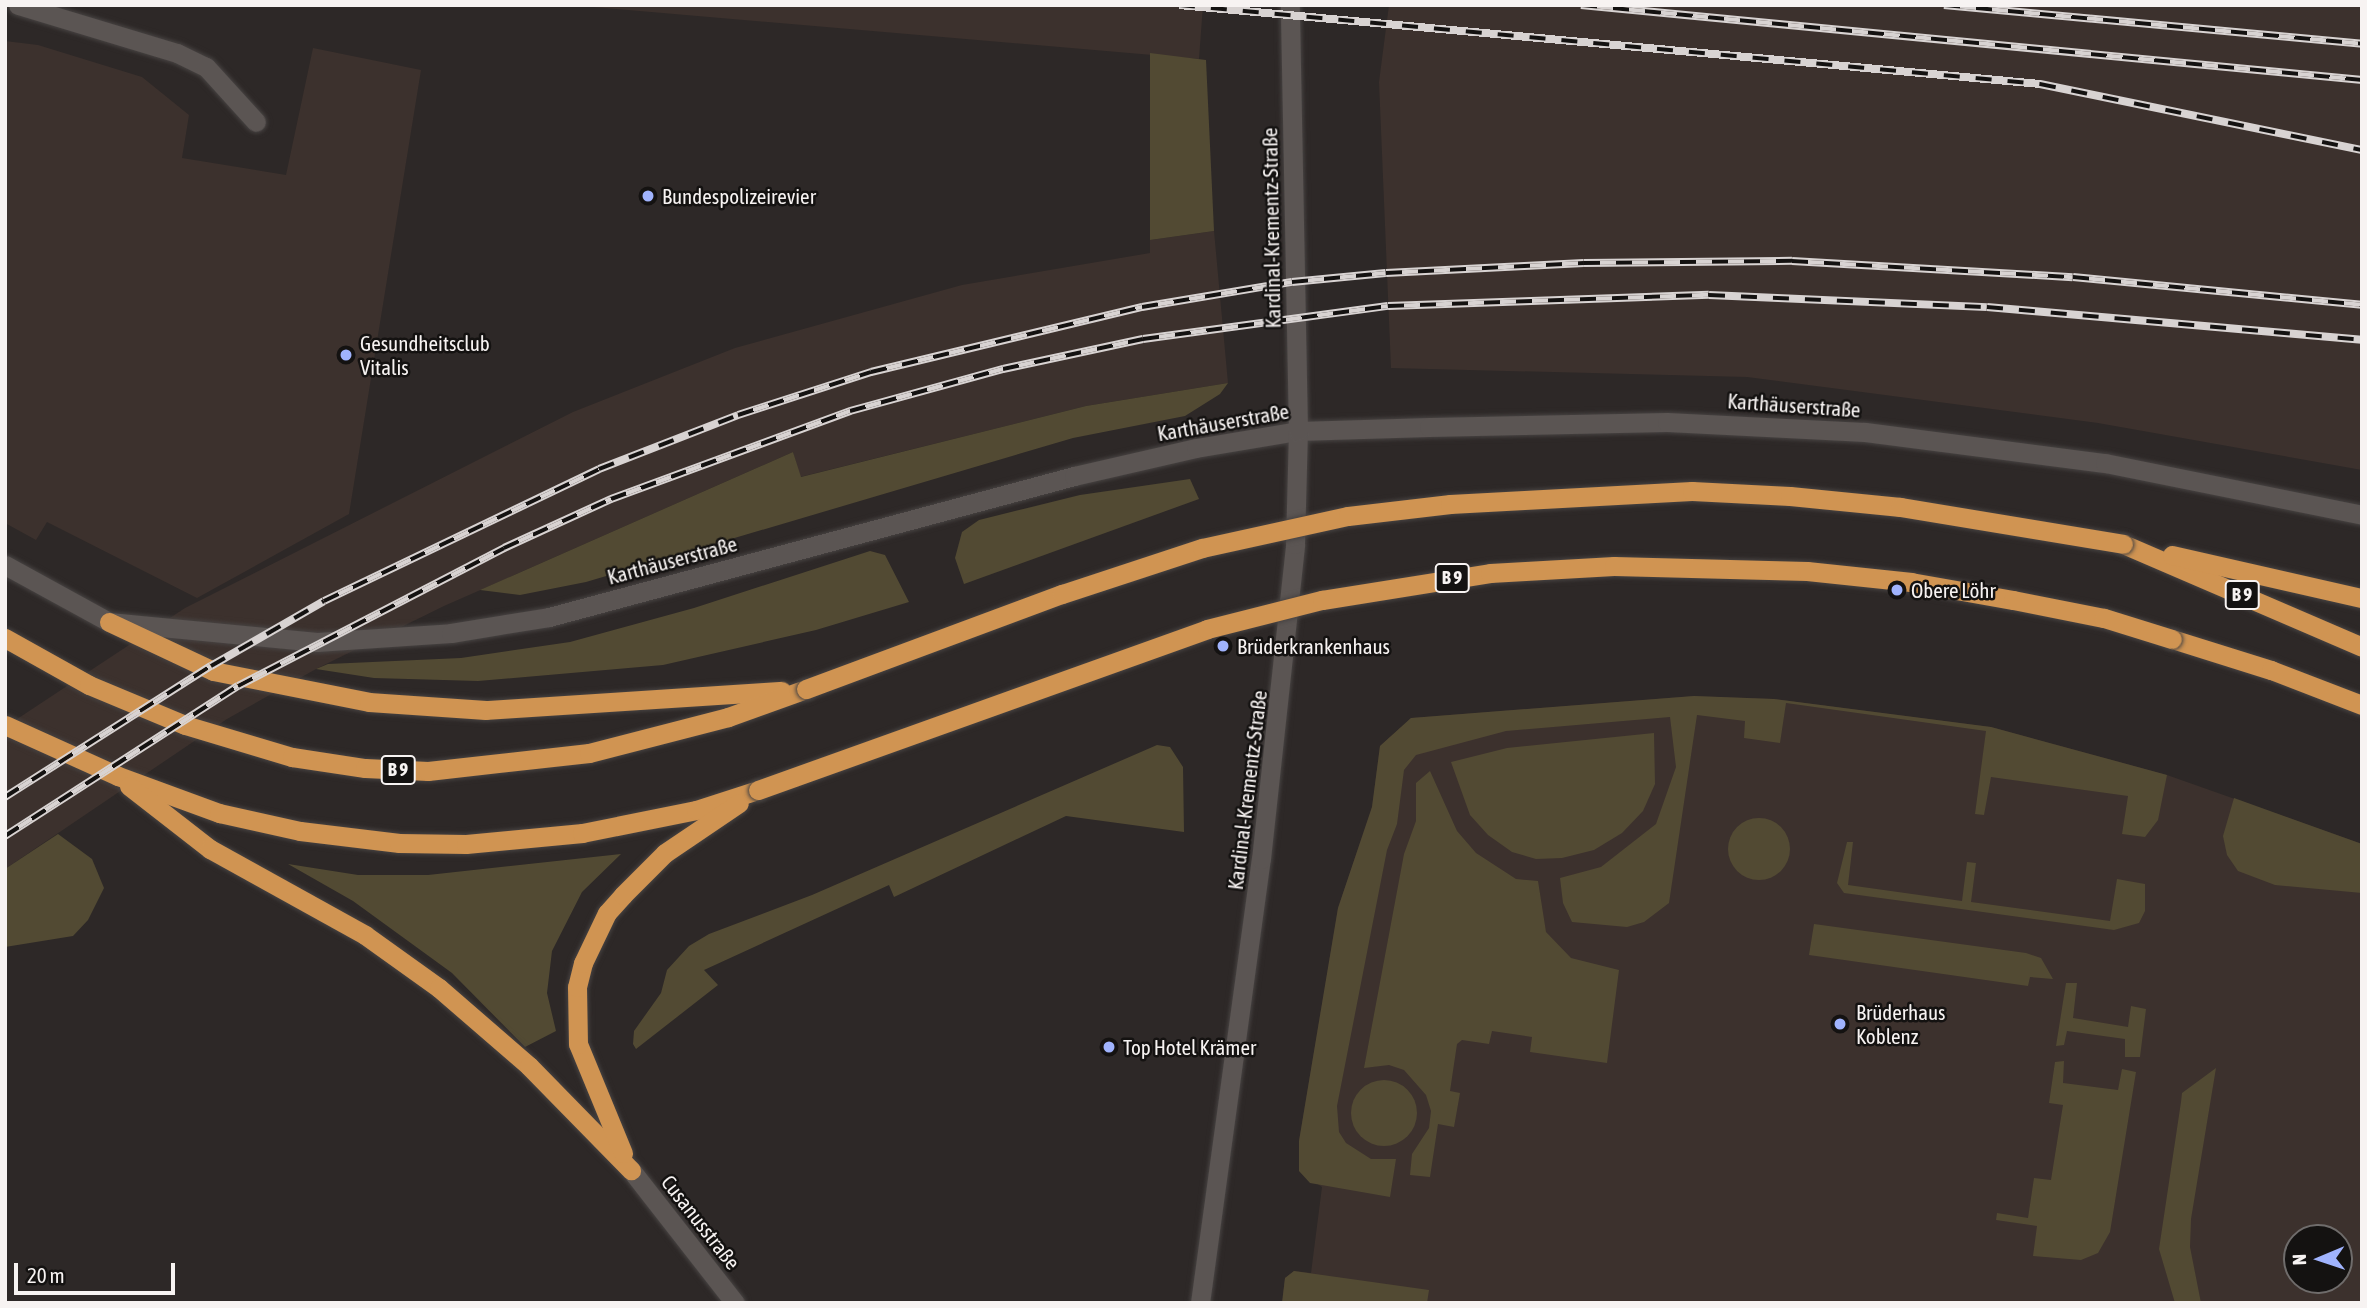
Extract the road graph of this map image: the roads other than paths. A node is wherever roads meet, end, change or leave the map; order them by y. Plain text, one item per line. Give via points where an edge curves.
1 (18, 5) edge
2 (1293, 5) edge
3 (256, 122) dead end
4 (1298, 431) junction
5 (2362, 515) edge
6 (2123, 544) junction
7 (5, 565) edge
8 (2362, 598) edge
9 (109, 622) junction
10 (5, 638) edge
11 (2362, 647) edge
12 (806, 689) junction
13 (2362, 705) edge
14 (5, 725) edge
15 (118, 776) junction
16 (758, 790) junction
17 (631, 1170) junction
18 (734, 1303) edge
19 (1200, 1303) edge

1 - 3 street via 177,52 206,67
2 - 4 street, Kardinal-Krementz-Straße
4 - 5 street, Karthäuserstraße via 1667,422 1826,429 2105,463
4 - 9 street, Karthäuserstraße via 1074,476 549,617 451,633 317,642
4 - 19 street, Kardinal-Krementz-Straße via 1298,507 1284,678
6 - 8 highway, B 9
6 - 11 highway, B 9
6 - 12 highway, B 9, bridge via 1900,508 1790,496 1653,492 1450,504 1348,516 1202,548 1062,594
7 - 9 street
9 - 12 highway via 213,671 369,702 499,710
10 - 12 highway, B 9 via 89,685 185,726 292,757 365,768 454,770 589,753 728,717
13 - 16 highway, B 9, bridge via 2271,670 2115,622 2013,600 1807,571 1614,566 1413,582 1207,628
14 - 15 highway, B 9
15 - 16 highway, B 9 via 219,813 342,837 466,844 582,832 696,810
15 - 17 highway via 200,842 365,935 439,988 529,1066
16 - 17 highway via 665,853 607,913 583,962 577,987 578,1044
17 - 18 street, Cusanusstraße

